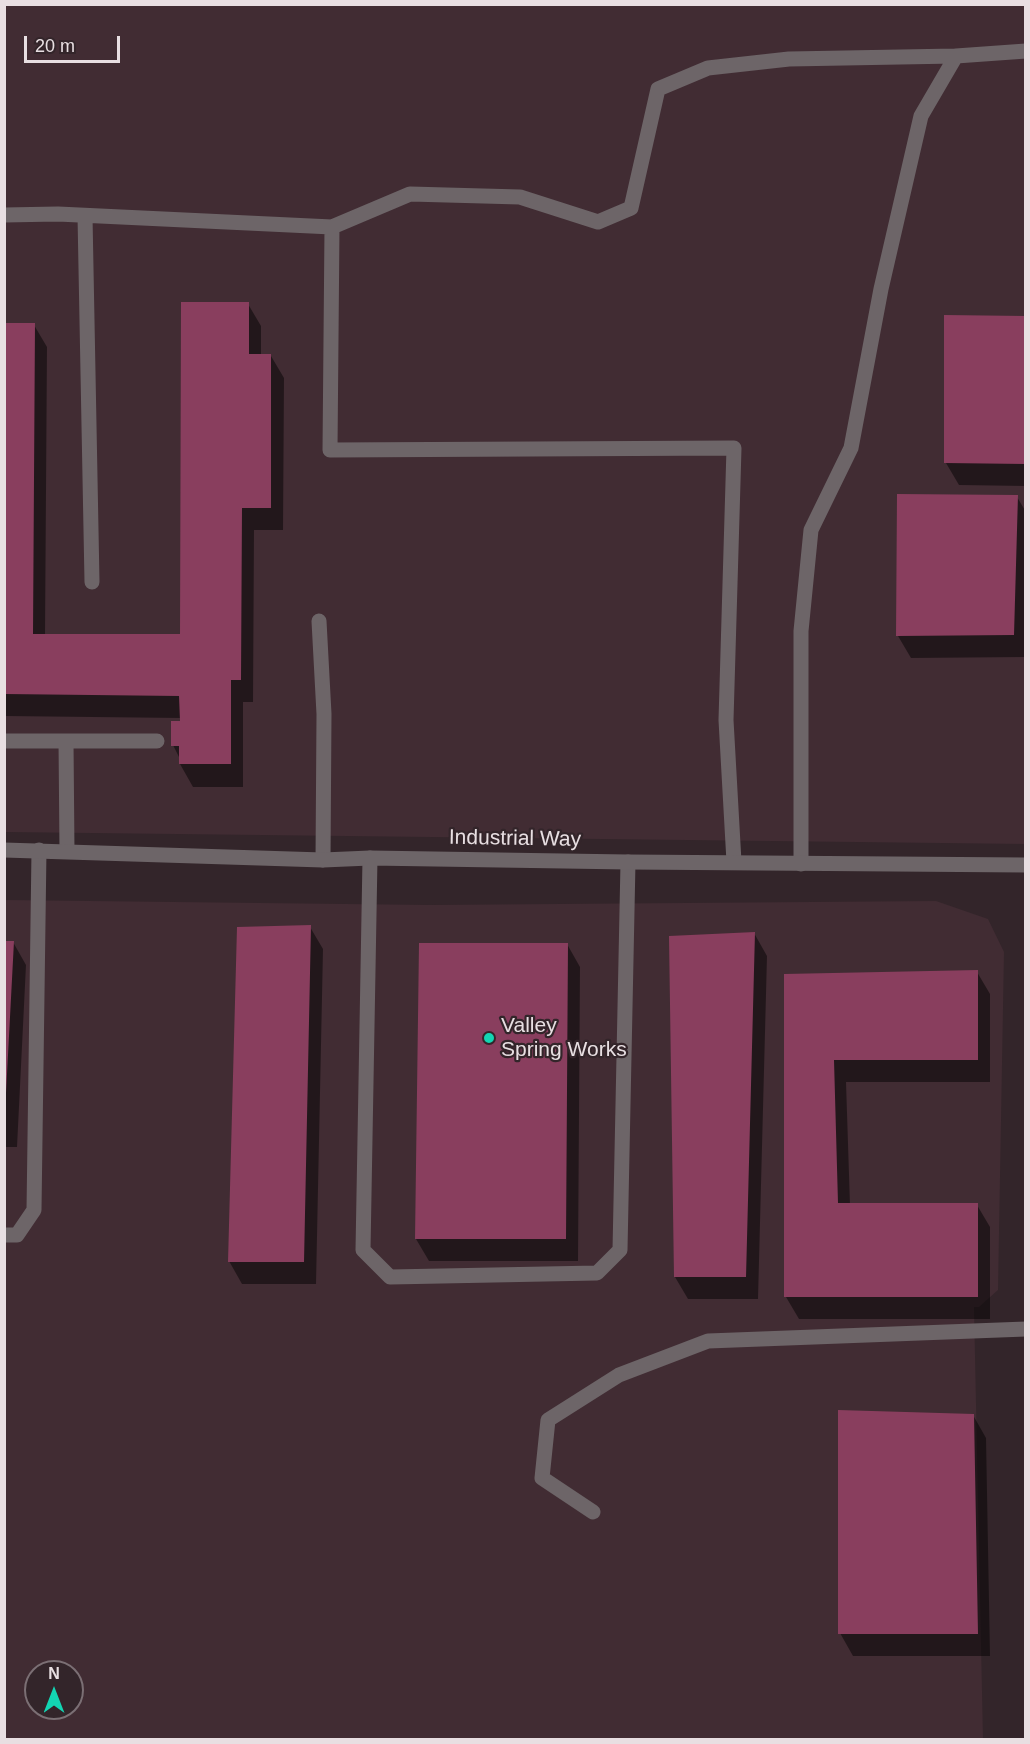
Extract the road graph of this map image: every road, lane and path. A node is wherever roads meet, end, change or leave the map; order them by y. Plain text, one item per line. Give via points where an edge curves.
1 (1026, 51) edge
2 (956, 56) junction
3 (4, 215) edge
4 (86, 216) junction
5 (332, 227) junction
6 (92, 582) dead end
7 (319, 621) dead end
8 (4, 741) edge
9 (66, 741) junction
10 (157, 741) dead end
11 (4, 850) edge
12 (39, 850) junction
13 (67, 851) junction
14 (370, 858) junction
15 (323, 860) junction
16 (628, 862) junction
17 (734, 862) junction
18 (801, 864) junction
19 (1026, 865) edge
20 (4, 1235) edge
21 (1026, 1329) edge
22 (593, 1512) dead end

1 - 2 street
2 - 5 street via 777,60 708,68 658,90 631,207 598,222 520,197 410,194
2 - 18 street via 921,116 881,289 851,448 811,530 801,631
3 - 4 street
4 - 5 street
4 - 6 street
5 - 17 street via 330,450 734,448 726,720
7 - 15 street via 324,714
8 - 9 street
9 - 10 street
9 - 13 street
11 - 12 street, Industrial Way
12 - 13 street, Industrial Way
12 - 20 street via 34,1210 17,1235
13 - 15 street, Industrial Way
14 - 15 street, Industrial Way
14 - 16 street, Industrial Way
14 - 16 street via 363,1250 390,1277 597,1273 620,1250
16 - 17 street, Industrial Way
17 - 18 street, Industrial Way
18 - 19 street, Industrial Way
21 - 22 street via 708,1341 619,1375 548,1420 542,1478

